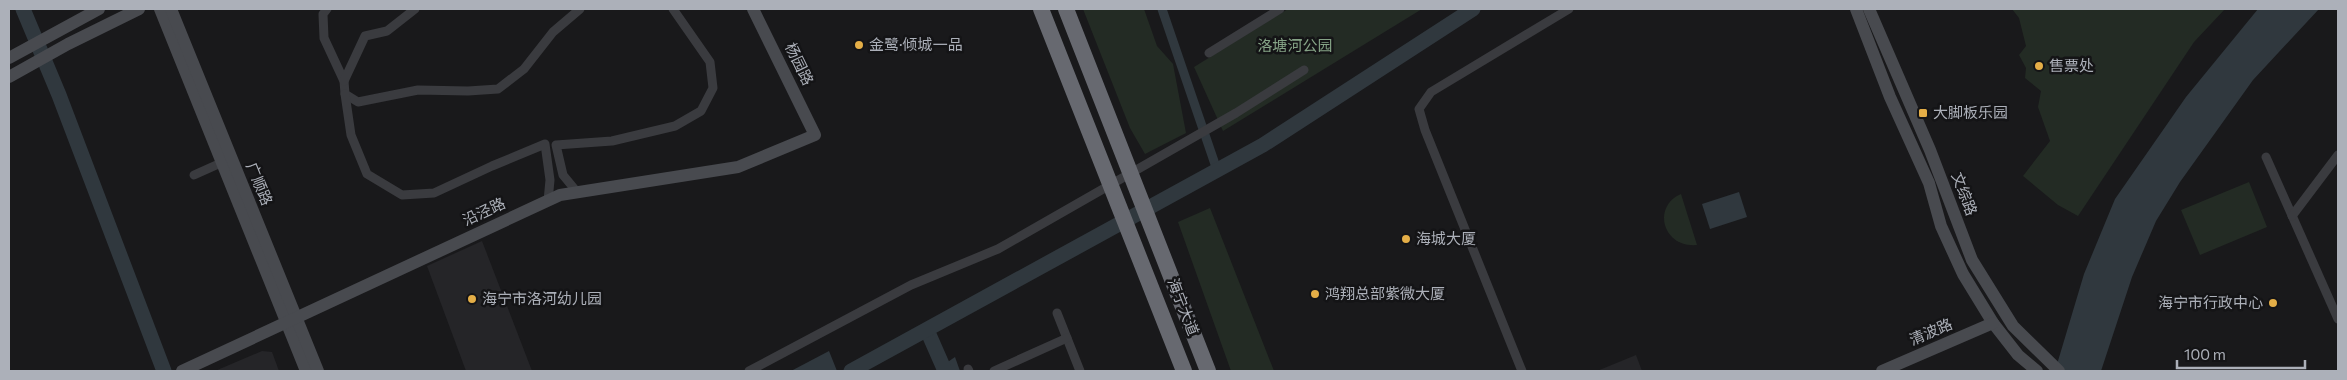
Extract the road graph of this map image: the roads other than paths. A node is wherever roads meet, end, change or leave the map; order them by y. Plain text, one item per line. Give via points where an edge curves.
1 (99, 9) edge
2 (139, 9) edge
3 (160, 9) edge
4 (171, 9) edge
5 (327, 9) edge
6 (416, 9) edge
7 (580, 9) edge
8 (673, 9) edge
9 (754, 9) edge
10 (1041, 9) edge
11 (1066, 9) edge
12 (1280, 9) edge
13 (1569, 9) edge
14 (1856, 9) edge
15 (1869, 9) edge
16 (1210, 53) dead end
17 (9, 58) edge
18 (1304, 70) dead end
19 (12, 75) edge
20 (344, 81) junction
21 (345, 94) junction
22 (816, 135) joint
23 (2338, 155) edge
24 (2266, 157) dead end
25 (223, 162) junction
26 (194, 176) dead end
27 (577, 192) junction
28 (548, 201) junction
29 (2292, 216) junction
30 (1057, 312) dead end
31 (291, 319) junction
32 (2338, 320) edge
33 (1993, 323) junction
34 (1067, 338) junction
35 (1076, 370) edge
36 (182, 371) edge
37 (306, 371) edge
38 (318, 371) edge
39 (749, 371) edge
40 (994, 371) edge
41 (1184, 371) edge
42 (1208, 371) edge
43 (1522, 371) edge
44 (1882, 371) edge
45 (2037, 371) edge
46 (2059, 371) edge

1 - 17 main road
2 - 19 main road
3 - 25 main road, 广顺路
4 - 31 main road, 广顺路
5 - 20 street via 323,14 324,38
6 - 20 street via 387,31 365,36
7 - 21 street via 553,32 524,68 498,89 418,90 358,102
8 - 27 street via 710,62 713,88 701,111 676,126 612,141 556,145 563,175
9 - 22 main road, 杨园路
10 - 41 highway, 海宁大道
11 - 42 highway, 海宁大道
12 - 16 street
13 - 43 street via 1431,92 1419,109
14 - 33 main road via 1890,98 1929,183 1941,226 1963,274
15 - 46 main road, 文综路 via 1930,150 1972,260 2013,326
18 - 39 street via 998,250 911,285
20 - 21 street
21 - 28 street via 351,135 367,174 402,195 434,194 545,144 550,180
22 - 27 main road, 沿泾路 via 738,167
23 - 29 street
24 - 29 street
25 - 26 street
25 - 31 main road, 广顺路
27 - 28 main road, 沿泾路
28 - 31 main road, 沿泾路
29 - 32 street
30 - 34 street
31 - 36 main road, 沿泾路
31 - 37 main road, 广顺路
31 - 38 main road, 广顺路
33 - 44 main road, 清波路
33 - 45 main road via 2018,355
34 - 35 street
34 - 40 street

